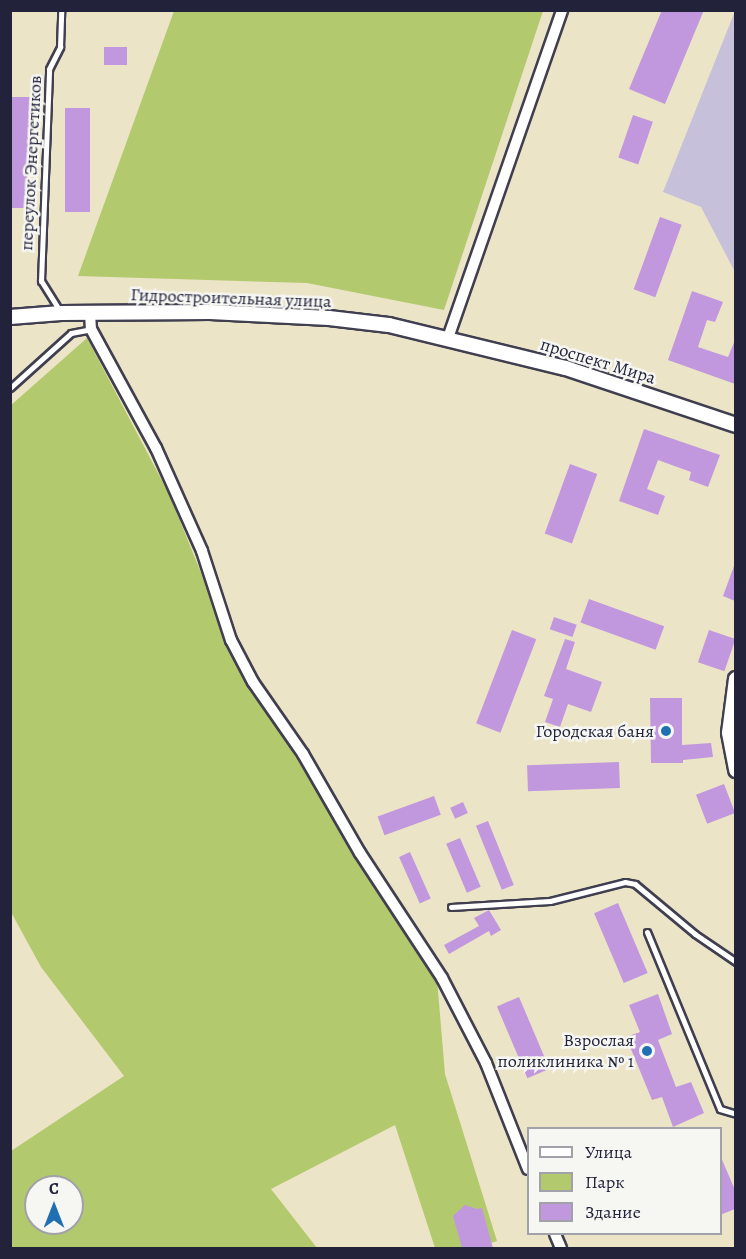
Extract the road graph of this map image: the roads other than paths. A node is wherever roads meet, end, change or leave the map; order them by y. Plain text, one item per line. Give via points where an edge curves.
1 (61, 10) edge
2 (562, 10) edge
3 (90, 312) junction
4 (61, 313) junction
5 (10, 316) edge
6 (91, 329) junction
7 (448, 338) junction
8 (10, 388) edge
9 (735, 425) edge
10 (735, 679) edge
11 (735, 770) edge
12 (451, 906) dead end
13 (647, 933) dead end
14 (735, 962) edge
15 (735, 1114) edge
16 (527, 1166) edge

1 - 4 lane, переулок Энергетиков via 60,47 50,69 41,281
2 - 7 street
3 - 4 street, Гидростроительная улица
3 - 6 street
3 - 7 street, Гидростроительная улица via 210,312 329,318 389,325
4 - 5 street, Гидростроительная улица
6 - 8 lane via 71,333
6 - 16 street via 160,458 202,551 231,640 253,682 303,754 360,853 442,978 486,1063
7 - 9 street, проспект Мира via 566,368
10 - 11 street via 729,733
12 - 14 lane via 550,901 625,882 636,884
13 - 15 lane via 720,1109

